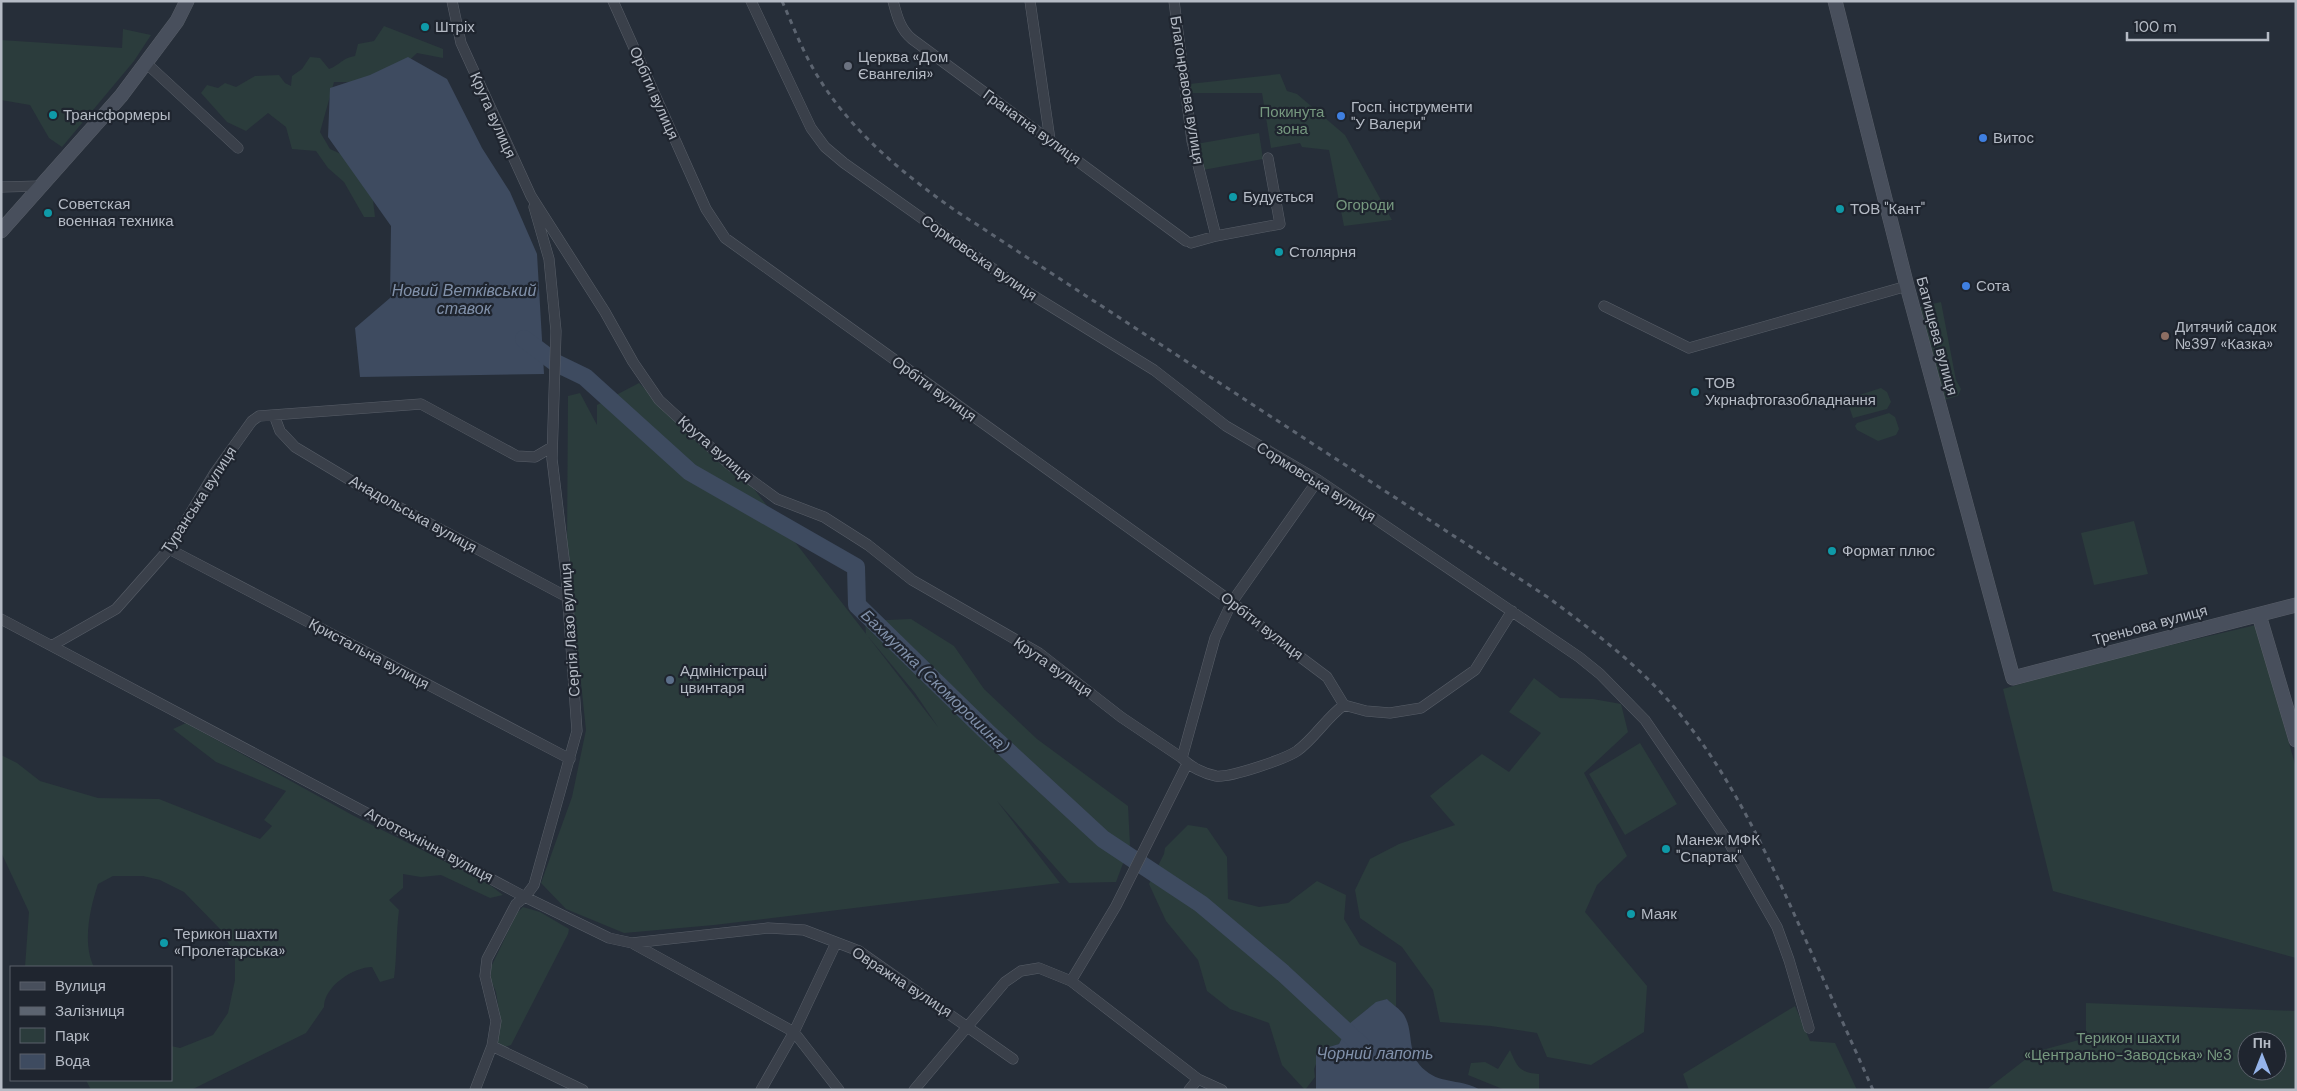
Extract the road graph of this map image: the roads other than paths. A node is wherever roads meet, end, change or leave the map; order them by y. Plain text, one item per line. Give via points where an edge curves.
1 (187, 1) edge
2 (452, 1) edge
3 (613, 1) edge
4 (751, 1) edge
5 (893, 1) edge
6 (1030, 1) edge
7 (1174, 1) edge
8 (1835, 1) edge
9 (146, 63) junction
10 (1050, 140) junction
11 (238, 148) dead end
12 (1268, 158) dead end
13 (41, 186) junction
14 (1, 187) edge
15 (531, 196) junction
16 (1, 230) edge
17 (1216, 236) junction
18 (1907, 286) junction
19 (1604, 306) dead end
20 (274, 415) junction
21 (552, 447) junction
22 (1318, 480) junction
23 (169, 549) junction
24 (567, 597) junction
25 (1232, 602) junction
26 (2296, 605) edge
27 (1512, 612) junction
28 (2259, 615) junction
29 (1, 619) edge
30 (53, 645) junction
31 (2013, 678) joint
32 (1344, 704) junction
33 (2296, 740) edge
34 (570, 759) junction
35 (1184, 761) junction
36 (526, 897) junction
37 (836, 942) junction
38 (632, 944) junction
39 (1075, 985) junction
40 (968, 1026) junction
41 (1809, 1028) dead end
42 (794, 1032) junction
43 (492, 1046) junction
44 (1013, 1059) dead end
45 (1198, 1079) junction
46 (475, 1090) edge
47 (582, 1090) edge
48 (761, 1090) edge
49 (840, 1090) edge
50 (914, 1090) edge
51 (1189, 1090) edge
52 (1222, 1090) edge

1 - 9 street via 177,21
2 - 15 street, Крута вулиця via 461,43
3 - 25 street, Орбіти вулиця via 706,209 725,238
4 - 22 street, Сормовська вулиця via 811,128 844,163 1016,285 1154,370 1226,426
5 - 10 street, Гранатна вулиця via 906,35
6 - 10 street
7 - 17 street, Благонравова вулиця via 1192,141
8 - 18 street, Батищева вулиця
9 - 11 street
9 - 13 street
10 - 17 street, Гранатна вулиця via 1189,242
12 - 17 street via 1280,224
13 - 14 street
13 - 16 street
15 - 21 street, Сергія Лазо вулиця via 549,258 555,322
15 - 35 street, Крута вулиця via 659,400 729,464 777,499 824,518 868,545 912,580 1039,653
18 - 19 street via 1689,348
18 - 31 street, Батищева вулиця
20 - 21 street, Туранська вулиця via 421,404 517,456 535,457
20 - 23 street, Туранська вулиця via 260,416 252,422 214,474
20 - 24 street, Анадольська вулиця via 280,431 295,447 364,489
21 - 24 street, Сергія Лазо вулиця
22 - 25 street
22 - 27 street, Сормовська вулиця
23 - 30 street, Туранська вулиця via 116,609
23 - 34 street, Кристальна вулиця
24 - 34 street, Сергія Лазо вулиця via 577,731
25 - 32 street, Орбіти вулиця via 1327,677
25 - 35 street via 1215,638
26 - 28 street, Треньова вулиця
27 - 32 street via 1475,670 1421,708 1390,713 1366,711
27 - 41 street, Сормовська вулиця via 1600,674 1644,720 1728,841 1777,927
28 - 31 street, Треньова вулиця
28 - 33 street
29 - 30 street, Агротехнічна вулиця
30 - 36 street, Агротехнічна вулиця
32 - 35 street, Крута вулиця via 1305,744 1289,755 1217,776
34 - 36 street, Сергія Лазо вулиця via 534,885
35 - 39 street
36 - 38 street, Агротехнічна вулиця via 609,938
36 - 43 street, Сергія Лазо вулиця via 516,904 487,960 485,976 496,1021
37 - 38 street, Овражна вулиця via 804,930 768,928
37 - 40 street, Овражна вулиця via 859,950
37 - 42 street
38 - 42 street, Агротехнічна вулиця
39 - 40 street via 1039,968 1021,971 1012,976
39 - 45 street
40 - 44 street, Овражна вулиця
40 - 50 street
42 - 48 street
42 - 49 street, Агротехнічна вулиця
43 - 46 street, Сергія Лазо вулиця
43 - 47 street
45 - 51 street
45 - 52 street

